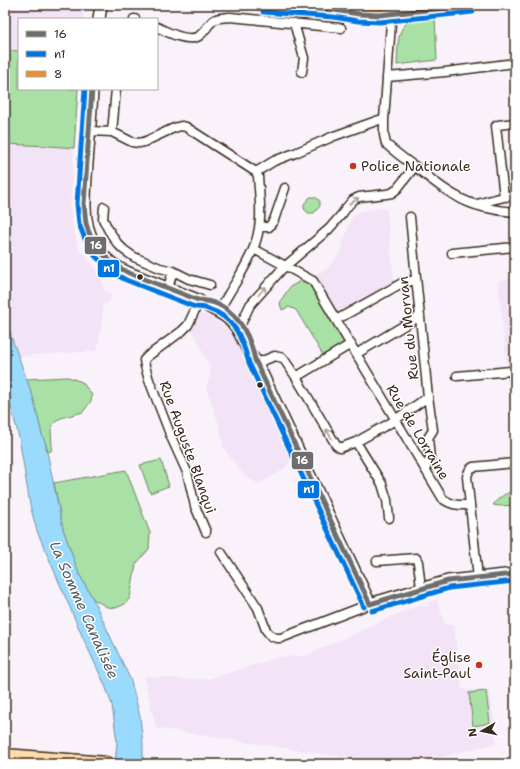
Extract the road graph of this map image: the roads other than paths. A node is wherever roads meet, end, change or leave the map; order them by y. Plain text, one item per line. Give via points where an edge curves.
1 (96, 5) edge
2 (101, 5) edge
3 (263, 5) edge
4 (411, 5) edge
5 (390, 8) edge
6 (95, 18) edge
7 (99, 18) edge
8 (294, 23) junction
9 (158, 27) edge
10 (341, 28) dead end
11 (515, 63) edge
12 (302, 72) dead end
13 (387, 76) junction
14 (92, 90) edge
15 (116, 90) edge
16 (384, 120) junction
17 (515, 123) edge
18 (89, 131) junction
19 (112, 132) junction
20 (415, 166) junction
21 (256, 172) junction
22 (285, 188) dead end
23 (515, 196) edge
24 (504, 197) junction
25 (475, 204) junction
26 (104, 207) dead end
27 (515, 212) edge
28 (410, 217) dead end
29 (260, 227) junction
30 (515, 247) edge
31 (254, 249) junction
32 (452, 253) dead end
33 (286, 266) junction
34 (173, 271) junction
35 (416, 280) junction
36 (210, 285) dead end
37 (168, 288) junction
38 (198, 300) junction
39 (219, 309) junction
40 (420, 316) junction
41 (235, 320) junction
42 (336, 320) junction
43 (351, 344) junction
44 (356, 354) junction
45 (256, 361) junction
46 (457, 376) dead end
47 (296, 377) junction
48 (515, 388) edge
49 (428, 397) junction
50 (396, 419) junction
51 (356, 442) junction
52 (515, 463) edge
53 (425, 469) junction
54 (470, 505) junction
55 (388, 518) dead end
56 (206, 532) dead end
57 (221, 552) dead end
58 (378, 561) dead end
59 (515, 574) edge
60 (478, 578) junction
61 (421, 588) junction
62 (370, 604) junction
63 (5, 756) edge
64 (106, 764) edge

1 - 6 street
2 - 7 street
3 - 5 street via 334,10 380,11
4 - 5 street
5 - 13 street
8 - 9 street via 219,18 198,37 187,38
8 - 10 street
8 - 12 street via 304,58
11 - 13 street
13 - 16 street
14 - 18 street
15 - 19 street
16 - 20 street via 386,144
16 - 21 street via 334,136 274,161
17 - 24 street via 496,126
18 - 19 street
18 - 37 street via 84,204 86,223 91,236 100,252 119,268
19 - 21 street via 139,143 181,126 186,127
20 - 25 street via 454,196
33 -> 20 street via 329,229 353,200 392,192
21 - 29 street
22 - 29 street via 274,220 269,227
23 - 24 street
24 - 25 street
25 - 27 street via 501,212
26 - 34 street via 103,219 124,250 134,257
28 - 35 street, Rue du Morvan
29 - 31 street
30 - 32 street
31 - 33 street, Rue de Lorraine
31 - 39 street
41 -> 33 street
33 - 42 street, Rue de Lorraine via 313,281
34 - 36 street
34 - 37 street
35 - 40 street, Rue du Morvan
35 - 42 street via 402,283
37 - 38 street
38 - 39 street
38 - 56 street, Rue Auguste Blanqui via 188,325 144,360 149,380 187,472 195,506
39 - 41 street
40 - 44 street
40 - 49 street, Rue du Morvan
41 - 45 street
42 - 43 street, Rue de Lorraine
43 - 44 street, Rue de Lorraine
43 - 47 street
44 - 50 street, Rue de Lorraine
45 - 47 street via 275,356 283,358
45 - 62 street
46 - 48 street via 511,371
51 -> 47 street, Rue du Morvan via 340,448 336,444
49 - 50 street, Rue du Morvan
49 - 53 street via 433,430 428,438 430,459
50 - 51 street, Rue du Morvan
50 - 53 street, Rue de Lorraine
51 - 55 street via 382,484 387,500
52 - 54 street via 469,469 467,476
53 - 54 street, Rue de Lorraine via 443,499 455,505
54 - 60 street
57 - 62 street via 258,608 266,630 276,638
58 - 61 street via 416,558
59 - 60 street
60 - 61 street
61 - 62 street
63 - 64 highway

